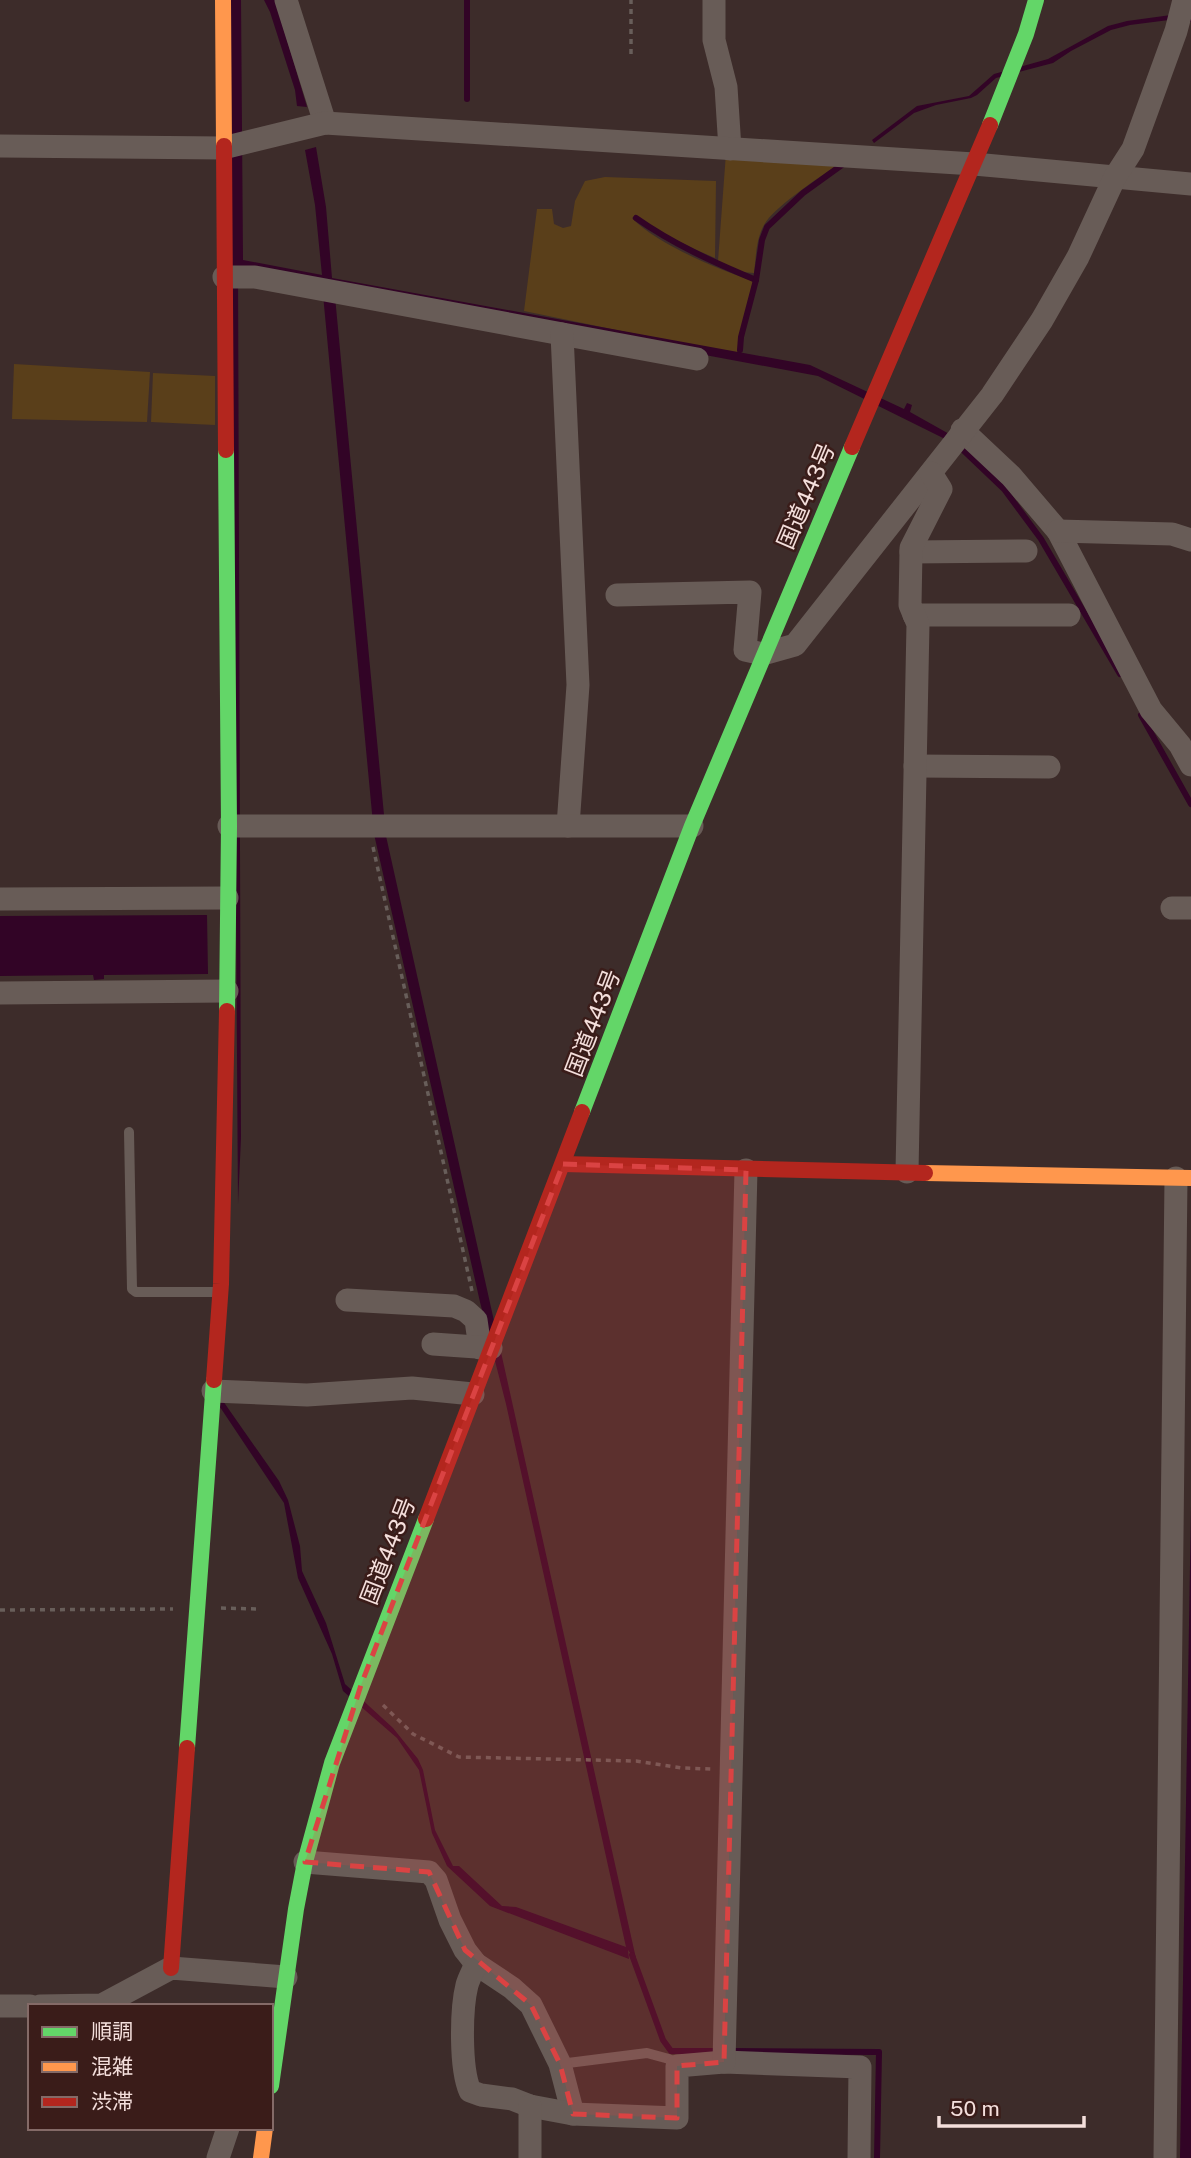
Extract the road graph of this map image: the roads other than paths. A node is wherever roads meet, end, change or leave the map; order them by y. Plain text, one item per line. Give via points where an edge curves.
1 (223, 0) edge
2 (286, 0) edge
3 (714, 0) edge
4 (1036, 0) edge
5 (1184, 0) edge
6 (326, 123) junction
7 (0, 146) edge
8 (223, 148) junction
9 (730, 149) junction
10 (974, 164) junction
11 (1115, 177) junction
12 (1191, 184) edge
13 (224, 277) junction
14 (562, 334) junction
15 (696, 359) dead end
16 (962, 430) junction
17 (931, 473) junction
18 (1058, 531) junction
19 (1191, 540) edge
20 (1026, 551) dead end
21 (911, 552) junction
22 (617, 595) dead end
23 (914, 615) junction
24 (1069, 615) dead end
25 (763, 654) junction
26 (1191, 765) edge
27 (915, 766) junction
28 (1049, 767) dead end
29 (229, 826) junction
30 (568, 827) junction
31 (692, 827) junction
32 (227, 898) junction
33 (0, 899) edge
34 (227, 991) junction
35 (0, 993) edge
36 (129, 1132) dead end
37 (563, 1164) junction
38 (746, 1170) junction
39 (907, 1172) junction
40 (1183, 1178) edge
41 (220, 1292) junction
42 (347, 1300) dead end
43 (433, 1344) dead end
44 (486, 1348) junction
45 (213, 1391) junction
46 (473, 1394) junction
47 (305, 1862) junction
48 (476, 1964) junction
49 (171, 1968) junction
50 (286, 1977) junction
51 (106, 2004) edge
52 (0, 2006) edge
53 (28, 2006) edge
54 (724, 2062) junction
55 (560, 2064) junction
56 (677, 2066) junction
57 (273, 2072) edge
58 (530, 2106) junction
59 (573, 2114) junction
60 (227, 2130) edge
61 (265, 2130) edge
62 (219, 2158) edge
63 (261, 2158) edge
64 (530, 2158) edge
65 (859, 2158) edge
66 (1165, 2158) edge

1 - 8 main road
2 - 6 street
3 - 9 street via 714,40 726,87
4 - 10 main road, 国道443号
5 - 11 street via 1133,149
6 - 8 street
6 - 9 street
7 - 8 street
8 - 13 main road
9 - 10 street
10 - 11 street
10 - 25 main road, 国道443号
11 - 12 street
11 - 16 street via 1042,320 992,395
13 - 14 street via 255,277
13 - 29 main road
14 - 15 street
14 - 30 street via 578,685
16 - 17 street
16 - 18 street via 1011,475
17 - 21 street via 941,489
17 - 25 street via 795,645
18 - 19 street via 1172,534
18 - 26 street via 1151,710
20 - 21 street
21 - 23 street via 910,605
22 - 25 street via 750,593 745,650
23 - 24 street
23 - 27 street via 918,624
25 - 31 main road, 国道443号
27 - 28 street
27 - 39 street
29 - 30 street
29 - 32 main road
30 - 31 street
31 - 37 main road, 国道443号
32 - 33 street
32 - 34 main road
34 - 35 street
34 - 41 main road
36 - 41 lane via 132,1289
37 - 38 main road
37 - 44 main road, 国道443号
38 - 39 main road
38 - 54 street
39 - 40 main road
40 - 66 street
41 - 45 main road
42 - 44 street via 454,1306 477,1320
43 - 44 street
44 - 46 main road, 国道443号
45 - 46 street via 307,1395 412,1388
45 - 49 main road
46 - 47 main road, 国道443号 via 332,1763
47 - 48 street via 429,1872
47 - 50 main road, 国道443号
48 - 55 street via 531,2005
48 - 58 street via 463,2010 465,2080 470,2091
49 - 50 street
49 - 51 street
50 - 57 main road, 国道443号
52 - 53 street
54 - 56 street
54 - 65 street via 860,2067
55 - 56 lane via 647,2053
55 - 59 street
56 - 59 street via 677,2118
58 - 59 street
58 - 64 street
60 - 62 street
61 - 63 main road

